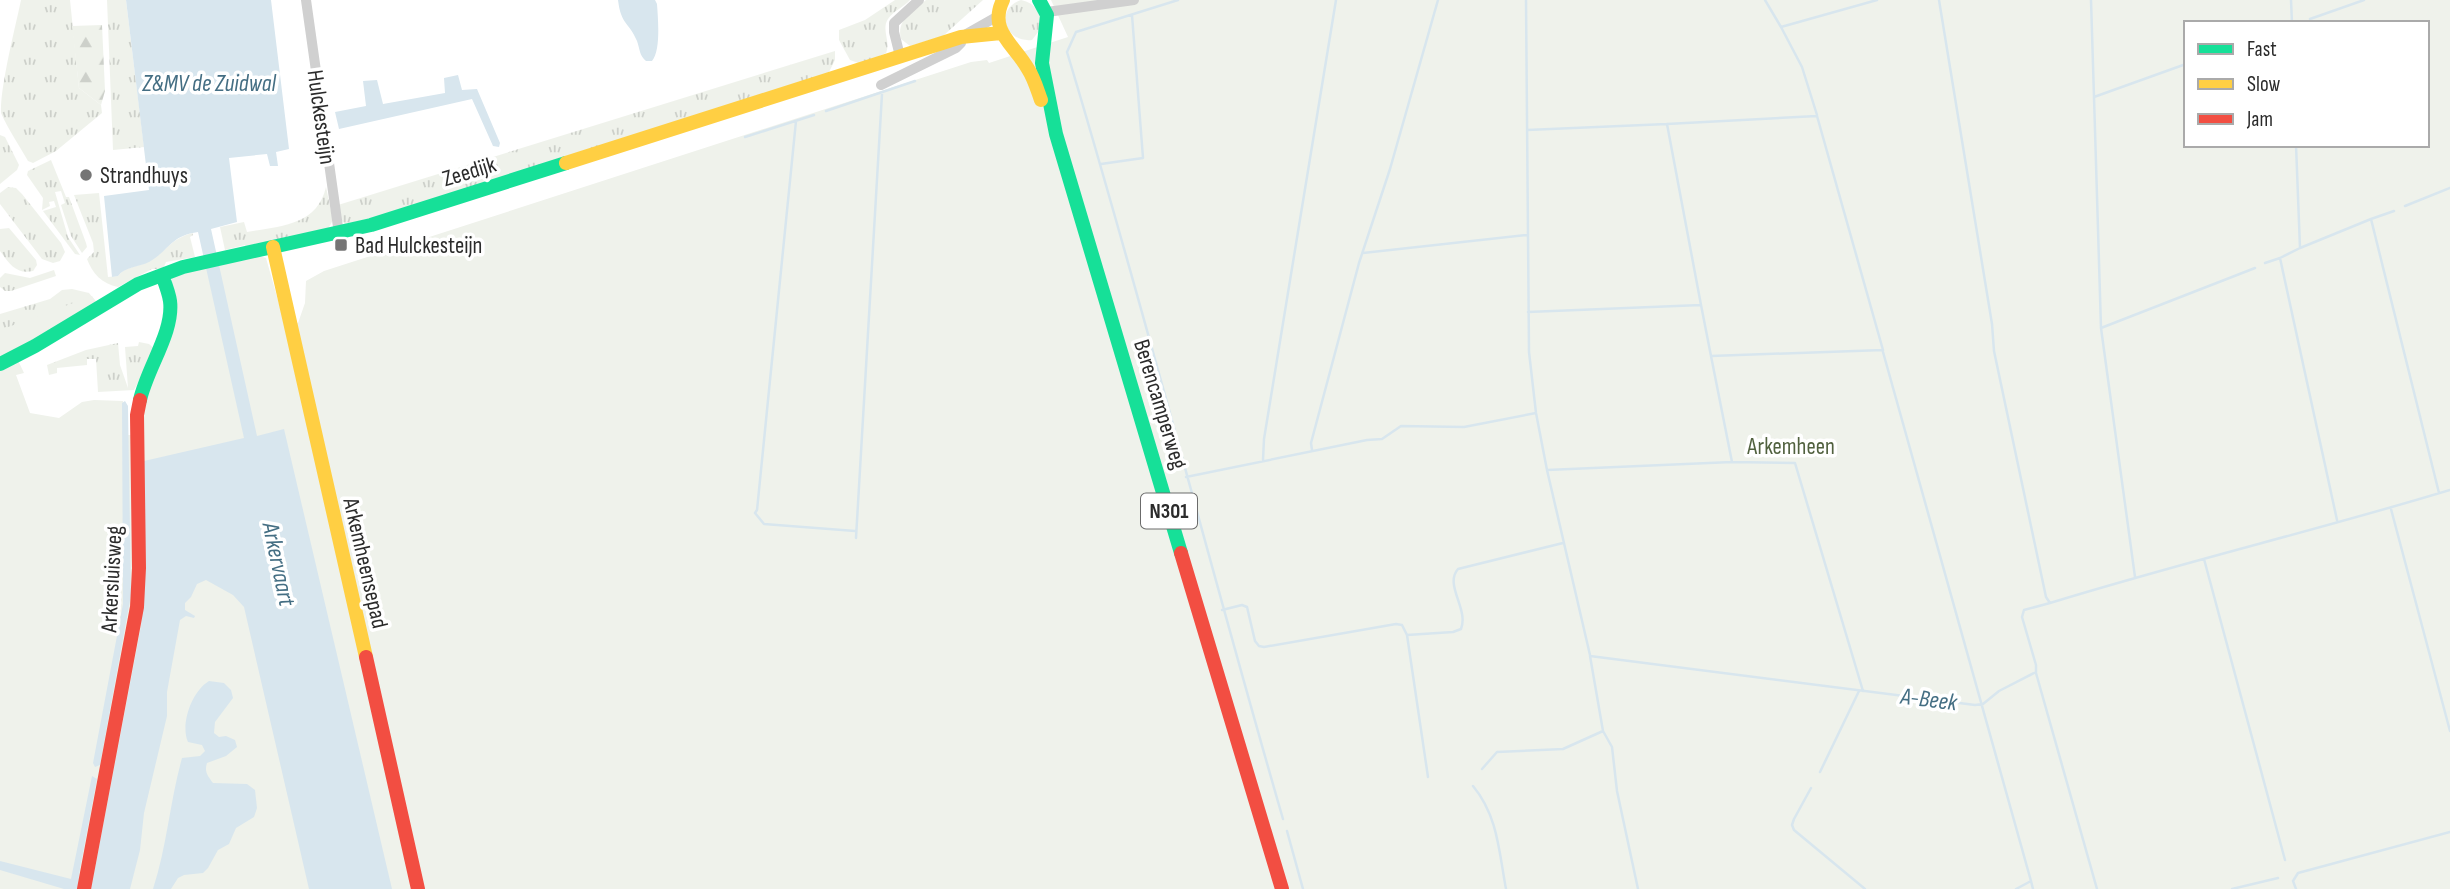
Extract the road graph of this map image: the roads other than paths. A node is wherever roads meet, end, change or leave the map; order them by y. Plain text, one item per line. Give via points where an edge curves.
1 (306, 0) edge
2 (919, 0) edge
3 (1134, 0) edge
4 (1001, 5) edge
5 (1043, 6) edge
6 (961, 37) junction
7 (1005, 38) junction
8 (1045, 40) junction
9 (900, 56) junction
10 (881, 85) dead end
11 (1056, 134) junction
12 (339, 234) junction
13 (273, 247) junction
14 (162, 275) junction
15 (0, 364) edge
16 (84, 889) edge
17 (418, 889) edge
18 (1283, 889) edge

1 - 12 street, Hulckesteijn
2 - 9 street via 894,23
3 - 5 street
4 - 6 street, Zeedijk
4 - 7 street
5 - 8 street, Berencamperweg via 1049,25
6 - 7 street, Zeedijk
6 - 9 street, Zeedijk
6 - 10 street, Zeedijk via 956,48
7 - 8 street, Zeedijk via 1020,50 1032,49
7 - 11 street, Berencamperweg / N301 via 1028,69
8 - 11 street, Berencamperweg / N301 via 1042,64
9 - 12 street, Zeedijk
11 - 18 street, Berencamperweg / N301
12 - 13 street, Zeedijk
13 - 14 street, Zeedijk
13 - 17 street, Arkemheensepad
14 - 15 street, Zeedijk via 138,284
14 - 16 street, Arkersluisweg via 170,301 170,322 137,415 137,607

